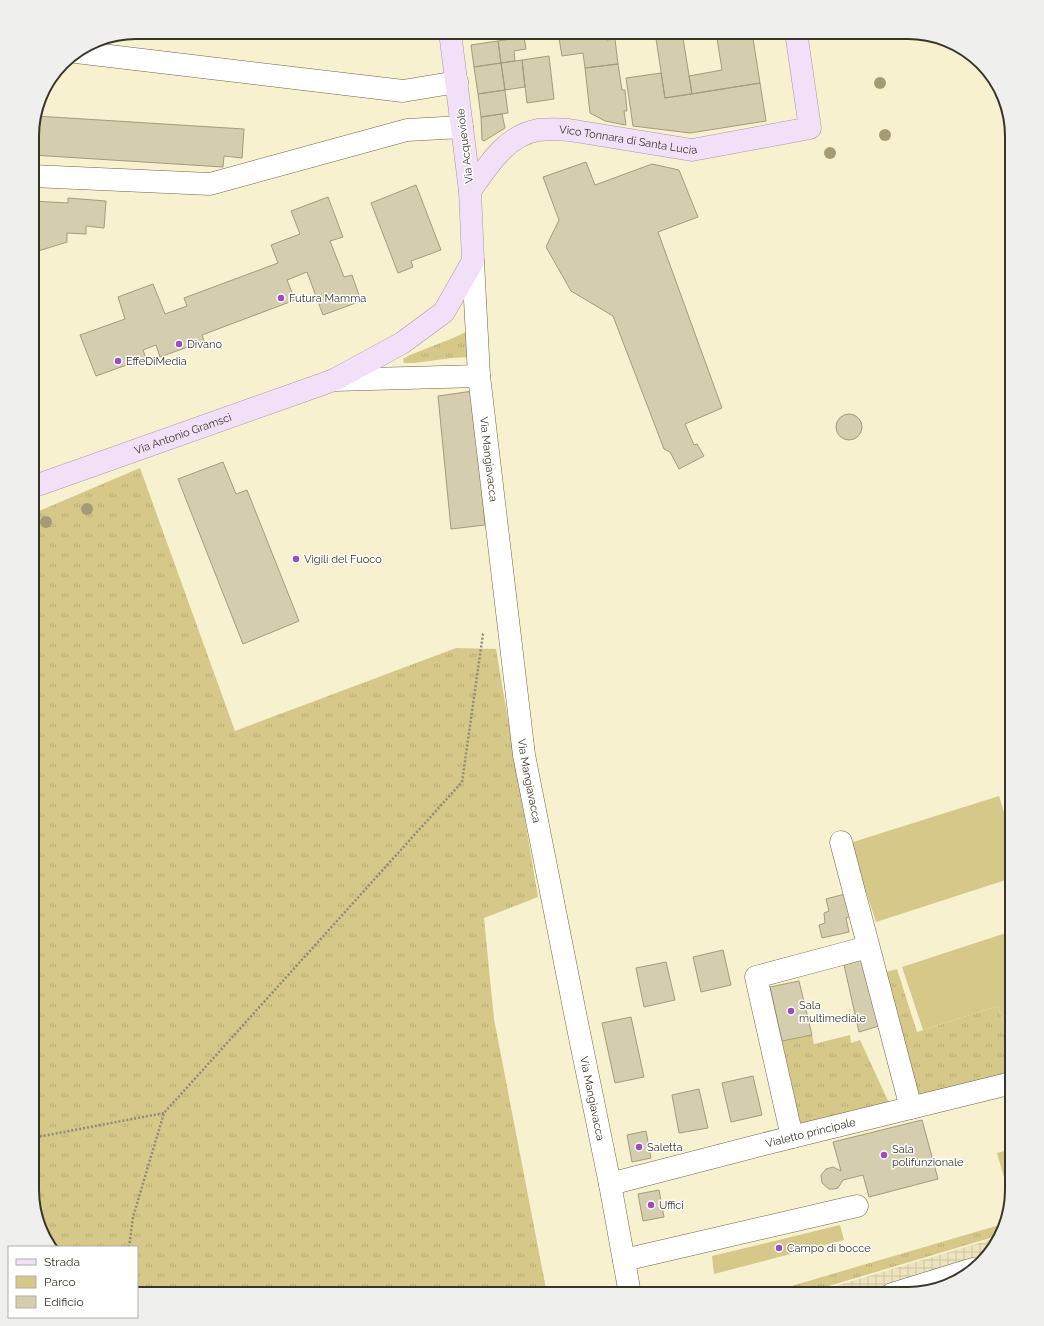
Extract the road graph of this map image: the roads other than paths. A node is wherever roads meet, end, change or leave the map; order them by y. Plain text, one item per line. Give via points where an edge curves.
1 (451, 39) edge
2 (797, 39) edge
3 (85, 53) edge
4 (457, 82) junction
5 (462, 127) junction
6 (39, 176) edge
7 (470, 191) junction
8 (473, 261) junction
9 (479, 376) junction
10 (334, 380) junction
11 (39, 485) edge
12 (841, 842) dead end
13 (868, 947) junction
14 (1005, 1085) edge
15 (911, 1108) junction
16 (792, 1137) junction
17 (610, 1184) junction
18 (857, 1206) dead end
19 (624, 1260) junction
20 (956, 1274) edge
21 (917, 1286) edge
22 (629, 1287) edge

1 - 4 main road, Via Acqueviole
2 - 7 main road, Vico Tonnara di Santa Lucia via 810,128 692,150 569,130 537,131 508,144
3 - 4 street via 403,91
4 - 5 main road, Via Acqueviole
5 - 6 street via 407,130 210,184
5 - 7 main road, Via Acqueviole
7 - 8 main road, Via Acqueviole
8 - 9 street, Via Mangiavacca
8 - 10 main road, Via Antonio Gramsci via 444,312 402,343
9 - 10 street, Via Antonio Gramsci
9 - 17 street, Via Mangiavacca via 524,755
10 - 11 main road, Via Antonio Gramsci
12 - 13 street
13 - 15 street
13 - 16 street via 756,977
14 - 15 street, Vialetto principale
15 - 16 street, Vialetto principale
16 - 17 street, Vialetto principale
17 - 19 street, Via Mangiavacca
18 - 19 street
19 - 22 street, Via Mangiavacca
20 - 21 street

